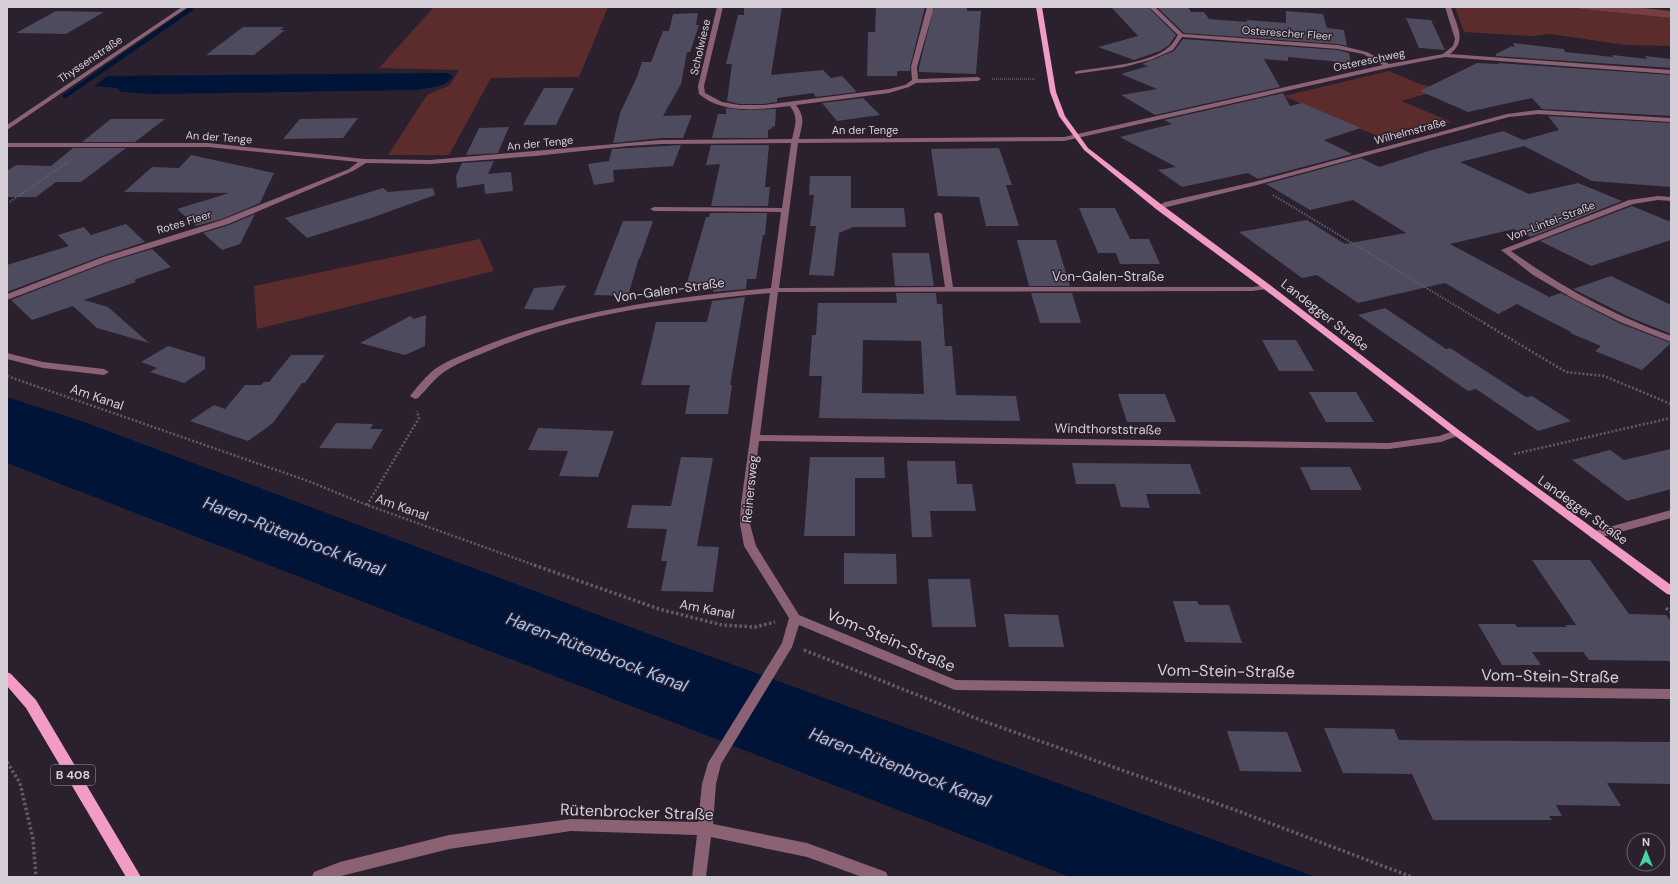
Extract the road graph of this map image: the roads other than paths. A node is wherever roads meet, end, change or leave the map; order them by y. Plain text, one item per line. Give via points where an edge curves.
1 (185, 7) edge
2 (720, 7) edge
3 (930, 7) edge
4 (1039, 7) edge
5 (1152, 7) edge
6 (1448, 7) edge
7 (1181, 35) junction
8 (1445, 55) junction
9 (1388, 66) junction
10 (1671, 72) edge
11 (1077, 73) dead end
12 (978, 79) road end
13 (915, 81) junction
14 (792, 104) junction
15 (1671, 120) edge
16 (7, 128) edge
17 (1076, 137) junction
18 (795, 140) junction
19 (7, 145) edge
20 (365, 161) junction
21 (1671, 199) edge
22 (1159, 207) junction
23 (654, 209) dead end
24 (785, 210) junction
25 (938, 214) dead end
26 (1267, 287) junction
27 (949, 289) junction
28 (776, 290) junction
29 (7, 297) edge
30 (1671, 339) edge
31 (7, 356) edge
32 (104, 372) dead end
33 (415, 396) road end
34 (1457, 433) junction
35 (756, 438) junction
36 (1671, 514) edge
37 (1595, 535) junction
38 (1671, 591) edge
39 (795, 618) junction
40 (7, 677) edge
41 (1671, 694) edge
42 (705, 829) junction
43 (134, 877) edge
44 (319, 877) edge
45 (699, 877) edge
46 (881, 877) edge

1 - 16 street, Thyssenstraße
2 - 14 street, Scholwiese via 701,86 702,94 720,103 739,107
3 - 13 street via 914,67
4 - 17 main road, Landegger Straße via 1053,92 1062,116
5 - 7 street
6 - 8 street via 1458,38 1455,47
7 - 9 street, Osterescher Fleer via 1338,47 1365,52
7 - 11 street via 1171,49 1153,57
8 - 9 street, Ostereschweg
8 - 10 street, Ostereschweg
9 - 17 street, Ostereschweg
12 - 13 street, Scholwiese
13 - 14 street, Scholwiese via 889,91
14 - 18 street via 799,113
15 - 22 street, Wilhelmstraße via 1538,112 1509,115 1255,184
17 - 18 street, An der Tenge
17 - 22 main road, Landegger Straße via 1086,149
18 - 20 street, An der Tenge via 648,143 467,160
18 - 24 street, Reinersweg
19 - 20 street, An der Tenge via 208,145
20 - 29 street, Rotes Fleer via 351,170 225,222 106,259
21 - 30 street, Von-Lintel-Straße via 1632,202 1505,250 1547,280 1586,302 1640,328
22 - 26 main road, Landegger Straße
23 - 24 street
24 - 28 street, Reinersweg
25 - 27 street
26 - 27 street, Von-Galen-Straße
26 - 34 main road, Landegger Straße
27 - 28 street, Von-Galen-Straße
28 - 33 street, Von-Galen-Straße via 699,296 572,319 517,336 441,369
28 - 35 street, Reinersweg
31 - 32 street via 51,368
34 - 35 street, Windthorststraße via 1442,439 1389,446
34 - 37 main road, Landegger Straße
35 - 39 street, Reinersweg via 745,524 750,546
36 - 37 street
37 - 38 main road, Landegger Straße
39 - 41 street, Vom-Stein-Straße via 955,685
39 - 42 street via 788,644 715,762 708,784
40 - 43 main road, B 408 via 31,704
42 - 44 street, Rütenbrocker Straße via 571,824 449,842 340,869
42 - 45 street
42 - 46 street, Rütenbrocker Straße via 806,850

